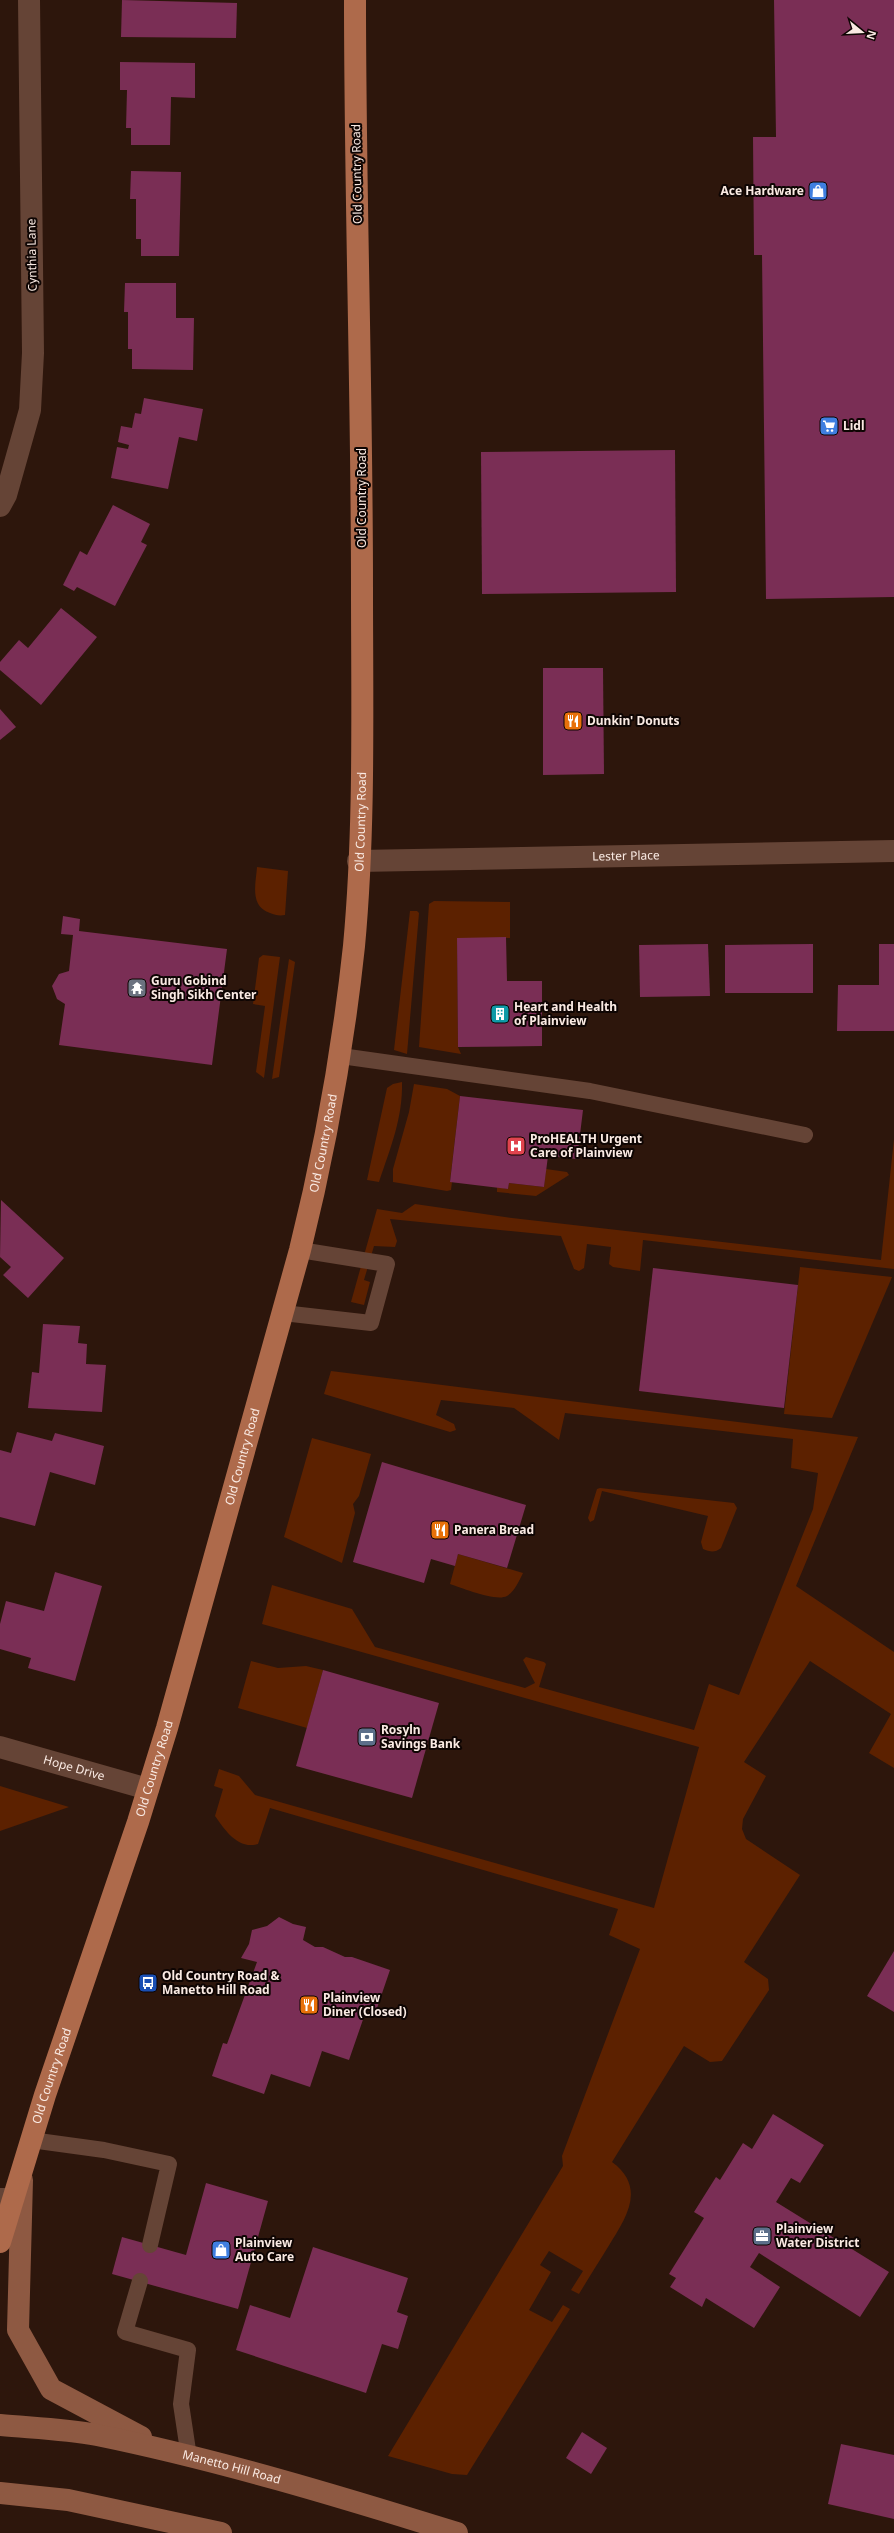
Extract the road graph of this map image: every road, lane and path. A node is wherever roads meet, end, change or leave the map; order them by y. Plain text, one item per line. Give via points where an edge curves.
1 (28, 0) edge
2 (355, 0) edge
3 (0, 506) edge
4 (894, 851) edge
5 (358, 861) junction
6 (341, 1056) junction
7 (805, 1135) dead end
8 (300, 1250) junction
9 (283, 1313) junction
10 (0, 1747) edge
11 (148, 1789) junction
12 (31, 2140) junction
13 (22, 2170) junction
14 (7, 2196) edge
15 (0, 2242) edge
16 (150, 2245) dead end
17 (140, 2281) dead end
18 (0, 2425) edge
19 (179, 2454) junction
20 (0, 2493) edge
21 (221, 2533) edge
22 (457, 2533) edge

1 - 3 street, Cynthia Lane via 33,353 30,410 6,495
2 - 5 main road, Old Country Road via 362,408 361,818
4 - 5 street, Lester Place
5 - 6 main road, Old Country Road via 354,946
6 - 7 lane via 590,1091
6 - 8 main road, Old Country Road via 316,1188
8 - 9 main road, Old Country Road
8 - 9 lane via 387,1264 371,1323
9 - 11 main road, Old Country Road via 168,1728
10 - 11 street, Hope Drive
11 - 12 main road, Old Country Road
12 - 13 main road, Old Country Road
12 - 16 lane via 104,2150 170,2164
13 - 14 main road, Old Country Road
13 - 19 main road via 18,2330 51,2390
14 - 15 main road, Old Country Road
17 - 19 lane via 125,2332 188,2350 181,2404
18 - 19 main road, Manetto Hill Road via 95,2435
19 - 22 main road, Manetto Hill Road via 343,2498
20 - 21 main road via 68,2500

